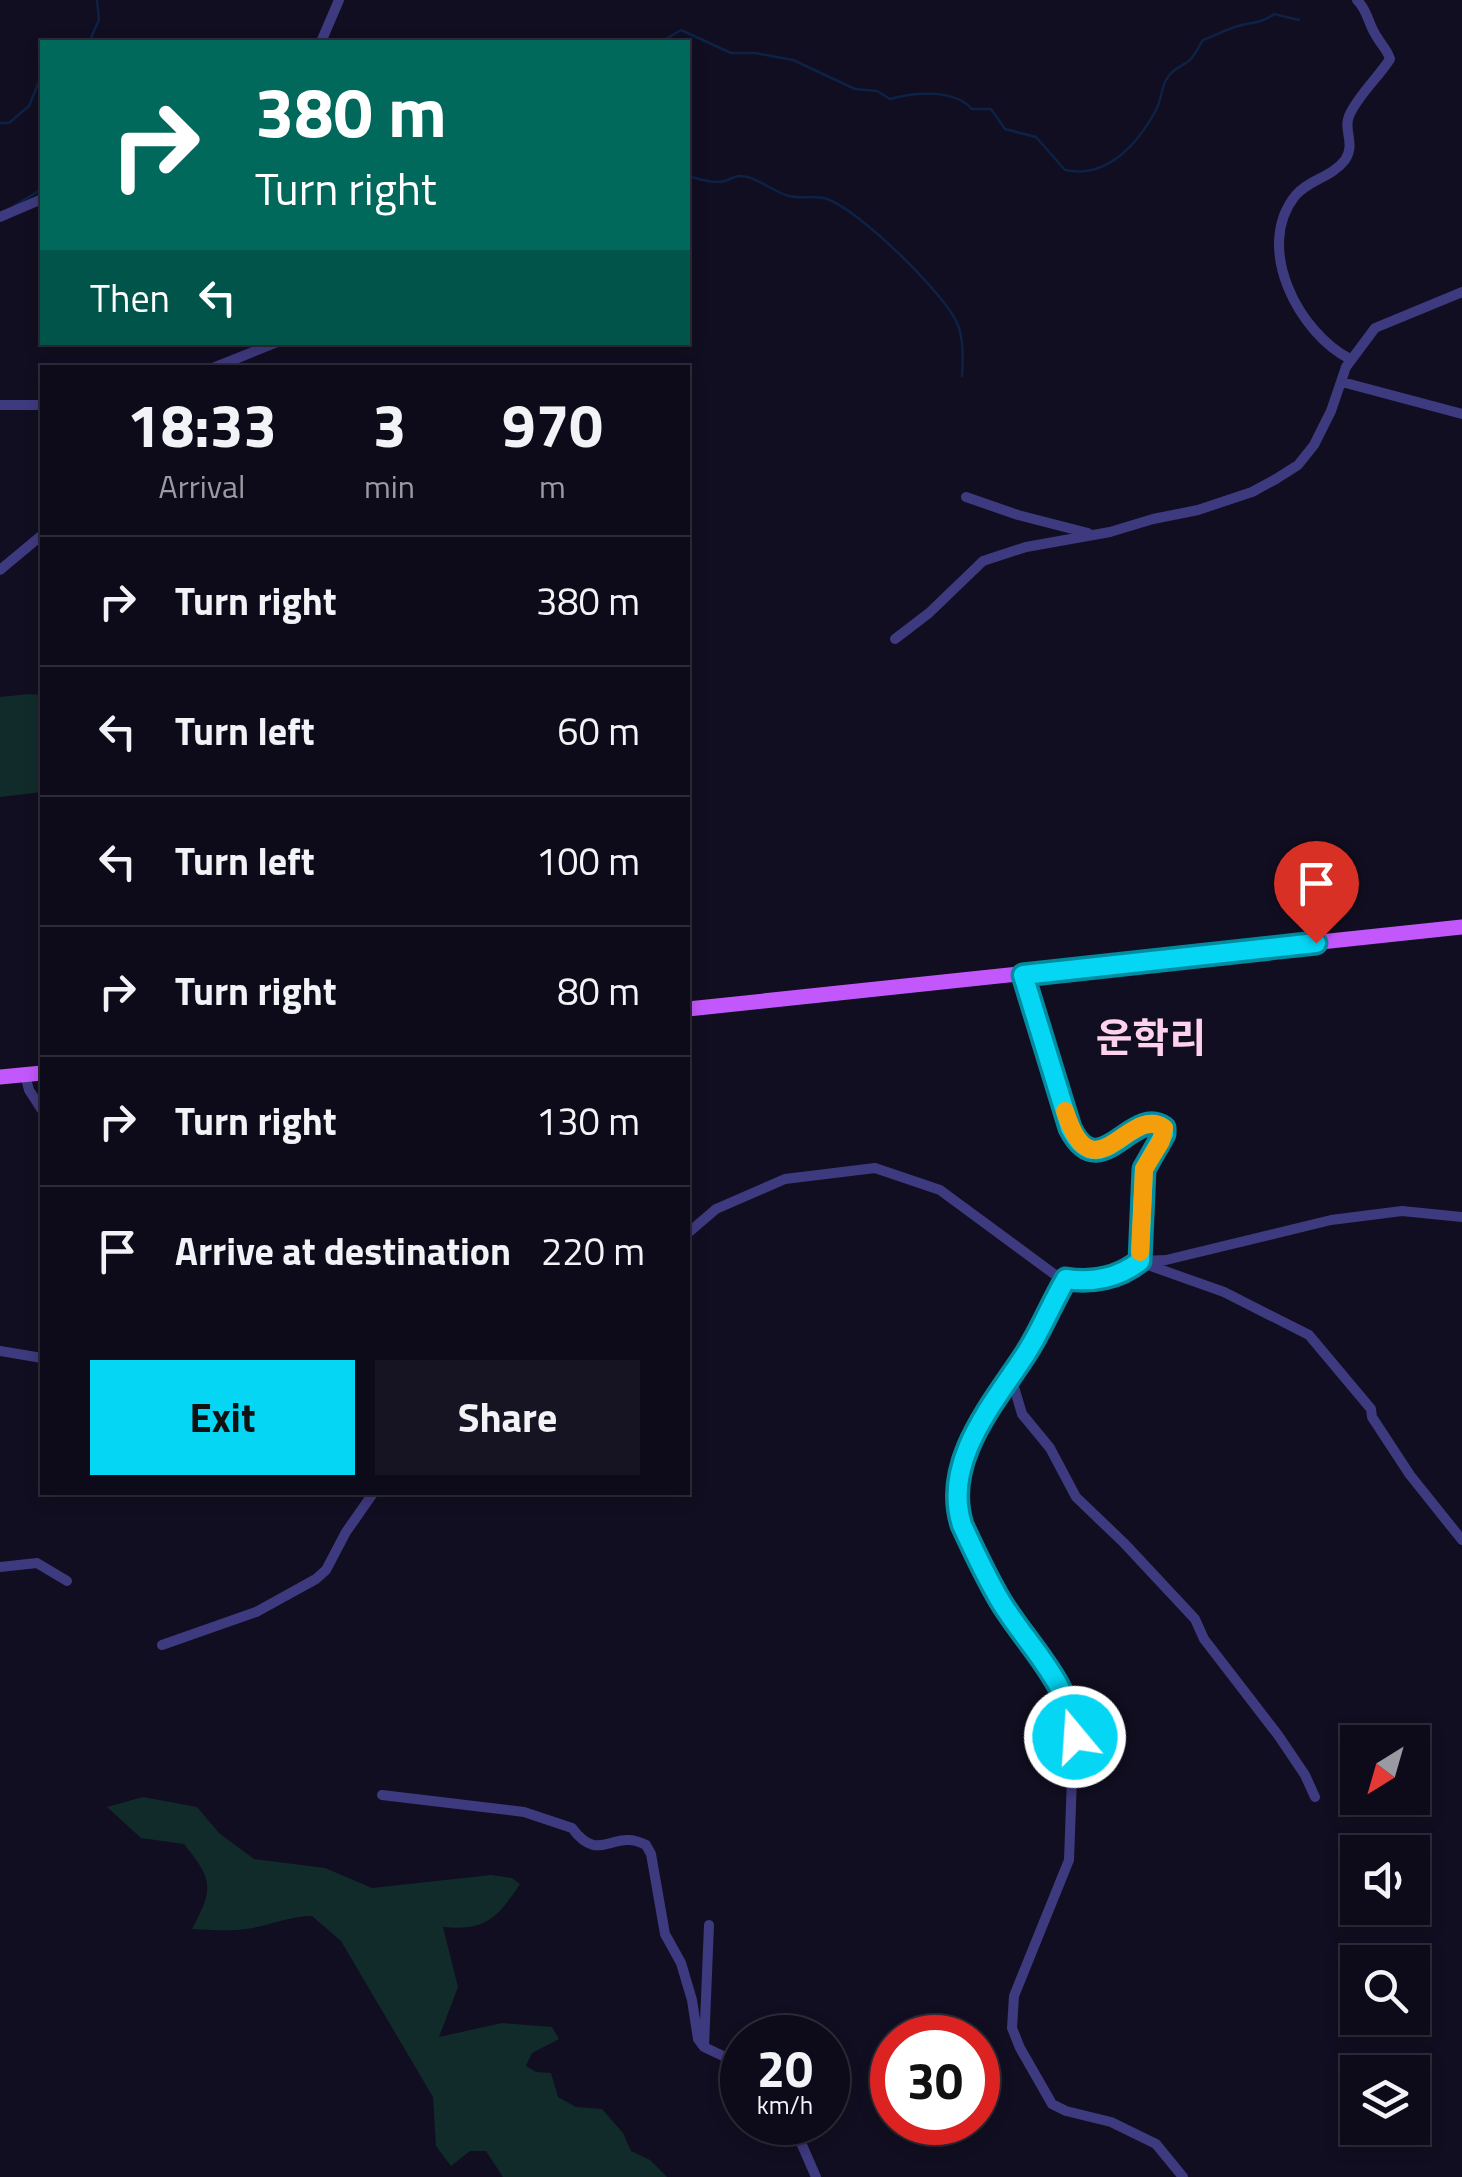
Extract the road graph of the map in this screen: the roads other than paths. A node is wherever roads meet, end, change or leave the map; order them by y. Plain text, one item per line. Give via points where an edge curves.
1 (340, 0) edge
2 (1357, 0) edge
3 (323, 40) edge
4 (40, 200) edge
5 (0, 217) edge
6 (1462, 292) edge
7 (270, 345) edge
8 (1350, 359) junction
9 (220, 365) edge
10 (1342, 382) junction
11 (40, 404) edge
12 (0, 405) edge
13 (1462, 414) edge
14 (966, 497) dead end
15 (1094, 534) junction
16 (40, 537) edge
17 (0, 570) edge
18 (896, 638) dead end
19 (1462, 927) edge
20 (1023, 975) junction
21 (690, 1008) edge
22 (40, 1073) edge
23 (25, 1075) junction
24 (0, 1077) edge
25 (40, 1107) edge
26 (1462, 1217) edge
27 (690, 1231) edge
28 (1140, 1261) junction
29 (1066, 1279) junction
30 (0, 1351) edge
31 (40, 1358) edge
32 (1016, 1368) junction
33 (372, 1495) edge
34 (1462, 1540) edge
35 (0, 1567) edge
36 (66, 1582) dead end
37 (162, 1645) dead end
38 (382, 1794) dead end
39 (1315, 1797) dead end
40 (708, 1925) dead end
41 (704, 2047) junction
42 (720, 2055) edge
43 (802, 2145) edge
44 (816, 2177) edge
45 (1183, 2177) edge

1 - 3 street
2 - 8 street via 1390,60 1348,117 1350,152 1336,170 1295,196 1278,240 1304,320
4 - 5 street
6 - 8 street via 1375,328
7 - 9 street
8 - 10 street
10 - 13 street
10 - 15 street via 1314,444 1276,479 1198,510
11 - 12 street
14 - 15 street
15 - 18 street via 983,561
16 - 17 street
19 - 20 main road
20 - 21 main road
20 - 28 street via 1079,1142 1104,1149 1145,1123 1164,1128 1144,1169
22 - 23 main road
23 - 24 main road
23 - 25 street
26 - 28 street via 1402,1211 1331,1220
27 - 29 street via 716,1208 785,1179 876,1168 940,1190
28 - 29 street via 1107,1278
28 - 34 street via 1224,1292 1309,1335
29 - 32 street
30 - 31 street
32 - 39 street via 1022,1414 1050,1448 1076,1498 1194,1619
32 - 45 street via 966,1453 958,1513 1000,1601 1046,1663 1071,1711 1075,1737 1069,1860 1014,1996 1012,2028 1052,2104 1156,2144
33 - 37 street via 316,1578 256,1612
35 - 36 street via 37,1564
38 - 41 street via 524,1812 572,1828 593,1846 626,1840 646,1845 665,1934 681,1963
40 - 41 street
41 - 42 street
43 - 44 street

